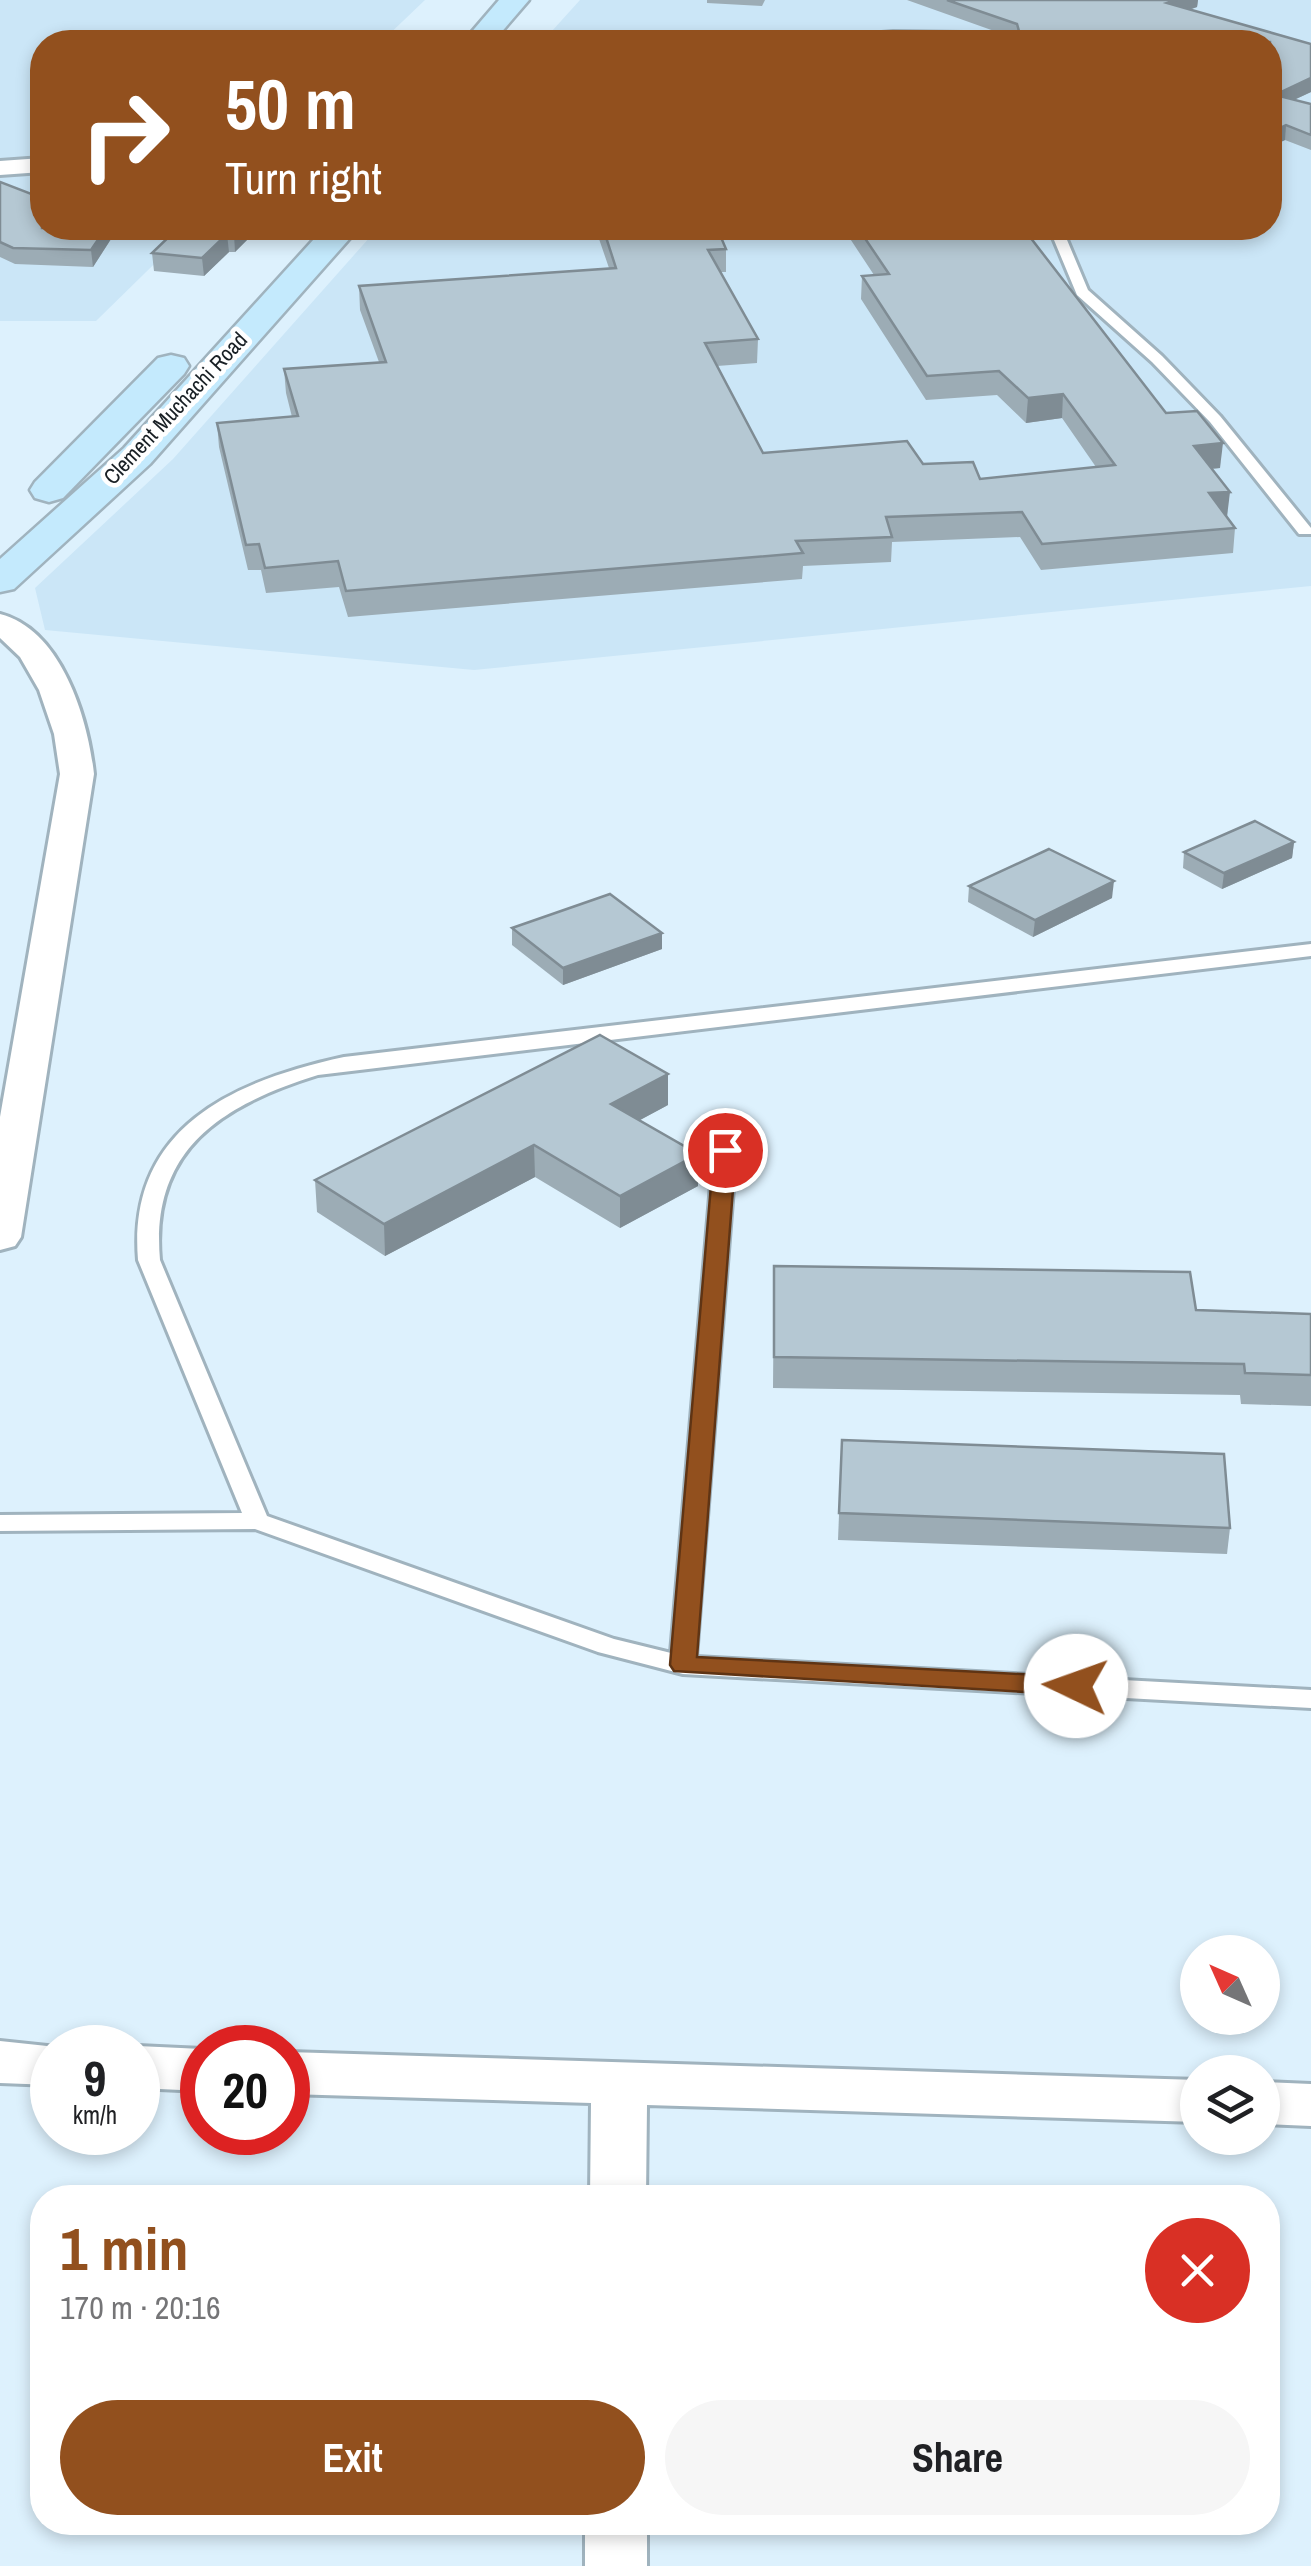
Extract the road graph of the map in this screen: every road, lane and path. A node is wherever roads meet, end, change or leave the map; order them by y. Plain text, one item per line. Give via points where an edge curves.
1 (527, 7) edge
2 (494, 30) edge
3 (30, 166) edge
4 (0, 168) edge
5 (290, 240) edge
6 (331, 240) edge
7 (1060, 240) edge
8 (23, 513) dead end
9 (1305, 532) dead end
10 (0, 580) edge
11 (0, 624) edge
12 (1311, 950) edge
13 (725, 1150) dead end
14 (0, 1237) edge
15 (257, 1520) junction
16 (0, 1523) edge
17 (683, 1665) junction
18 (1311, 1699) edge
19 (0, 2062) edge
20 (30, 2063) edge
21 (310, 2073) edge
22 (619, 2084) junction
23 (1180, 2101) edge
24 (1280, 2104) edge
25 (1311, 2105) edge
26 (618, 2185) edge
27 (616, 2535) edge
28 (616, 2566) edge

1 - 2 main road
3 - 4 street
5 - 8 main road, Clement Muchachi Road
6 - 10 main road, Clement Muchachi Road via 137,456
7 - 9 lane via 1082,292 1215,419
11 - 14 street via 38,660 52,687 75,738 77,774
12 - 15 lane via 344,1064 262,1086 194,1127 155,1185 146,1220 149,1260
13 - 17 lane
15 - 16 lane
15 - 17 lane via 607,1646
17 - 18 lane
19 - 20 street
21 - 22 street
22 - 23 street
22 - 26 street
24 - 25 street
27 - 28 street

